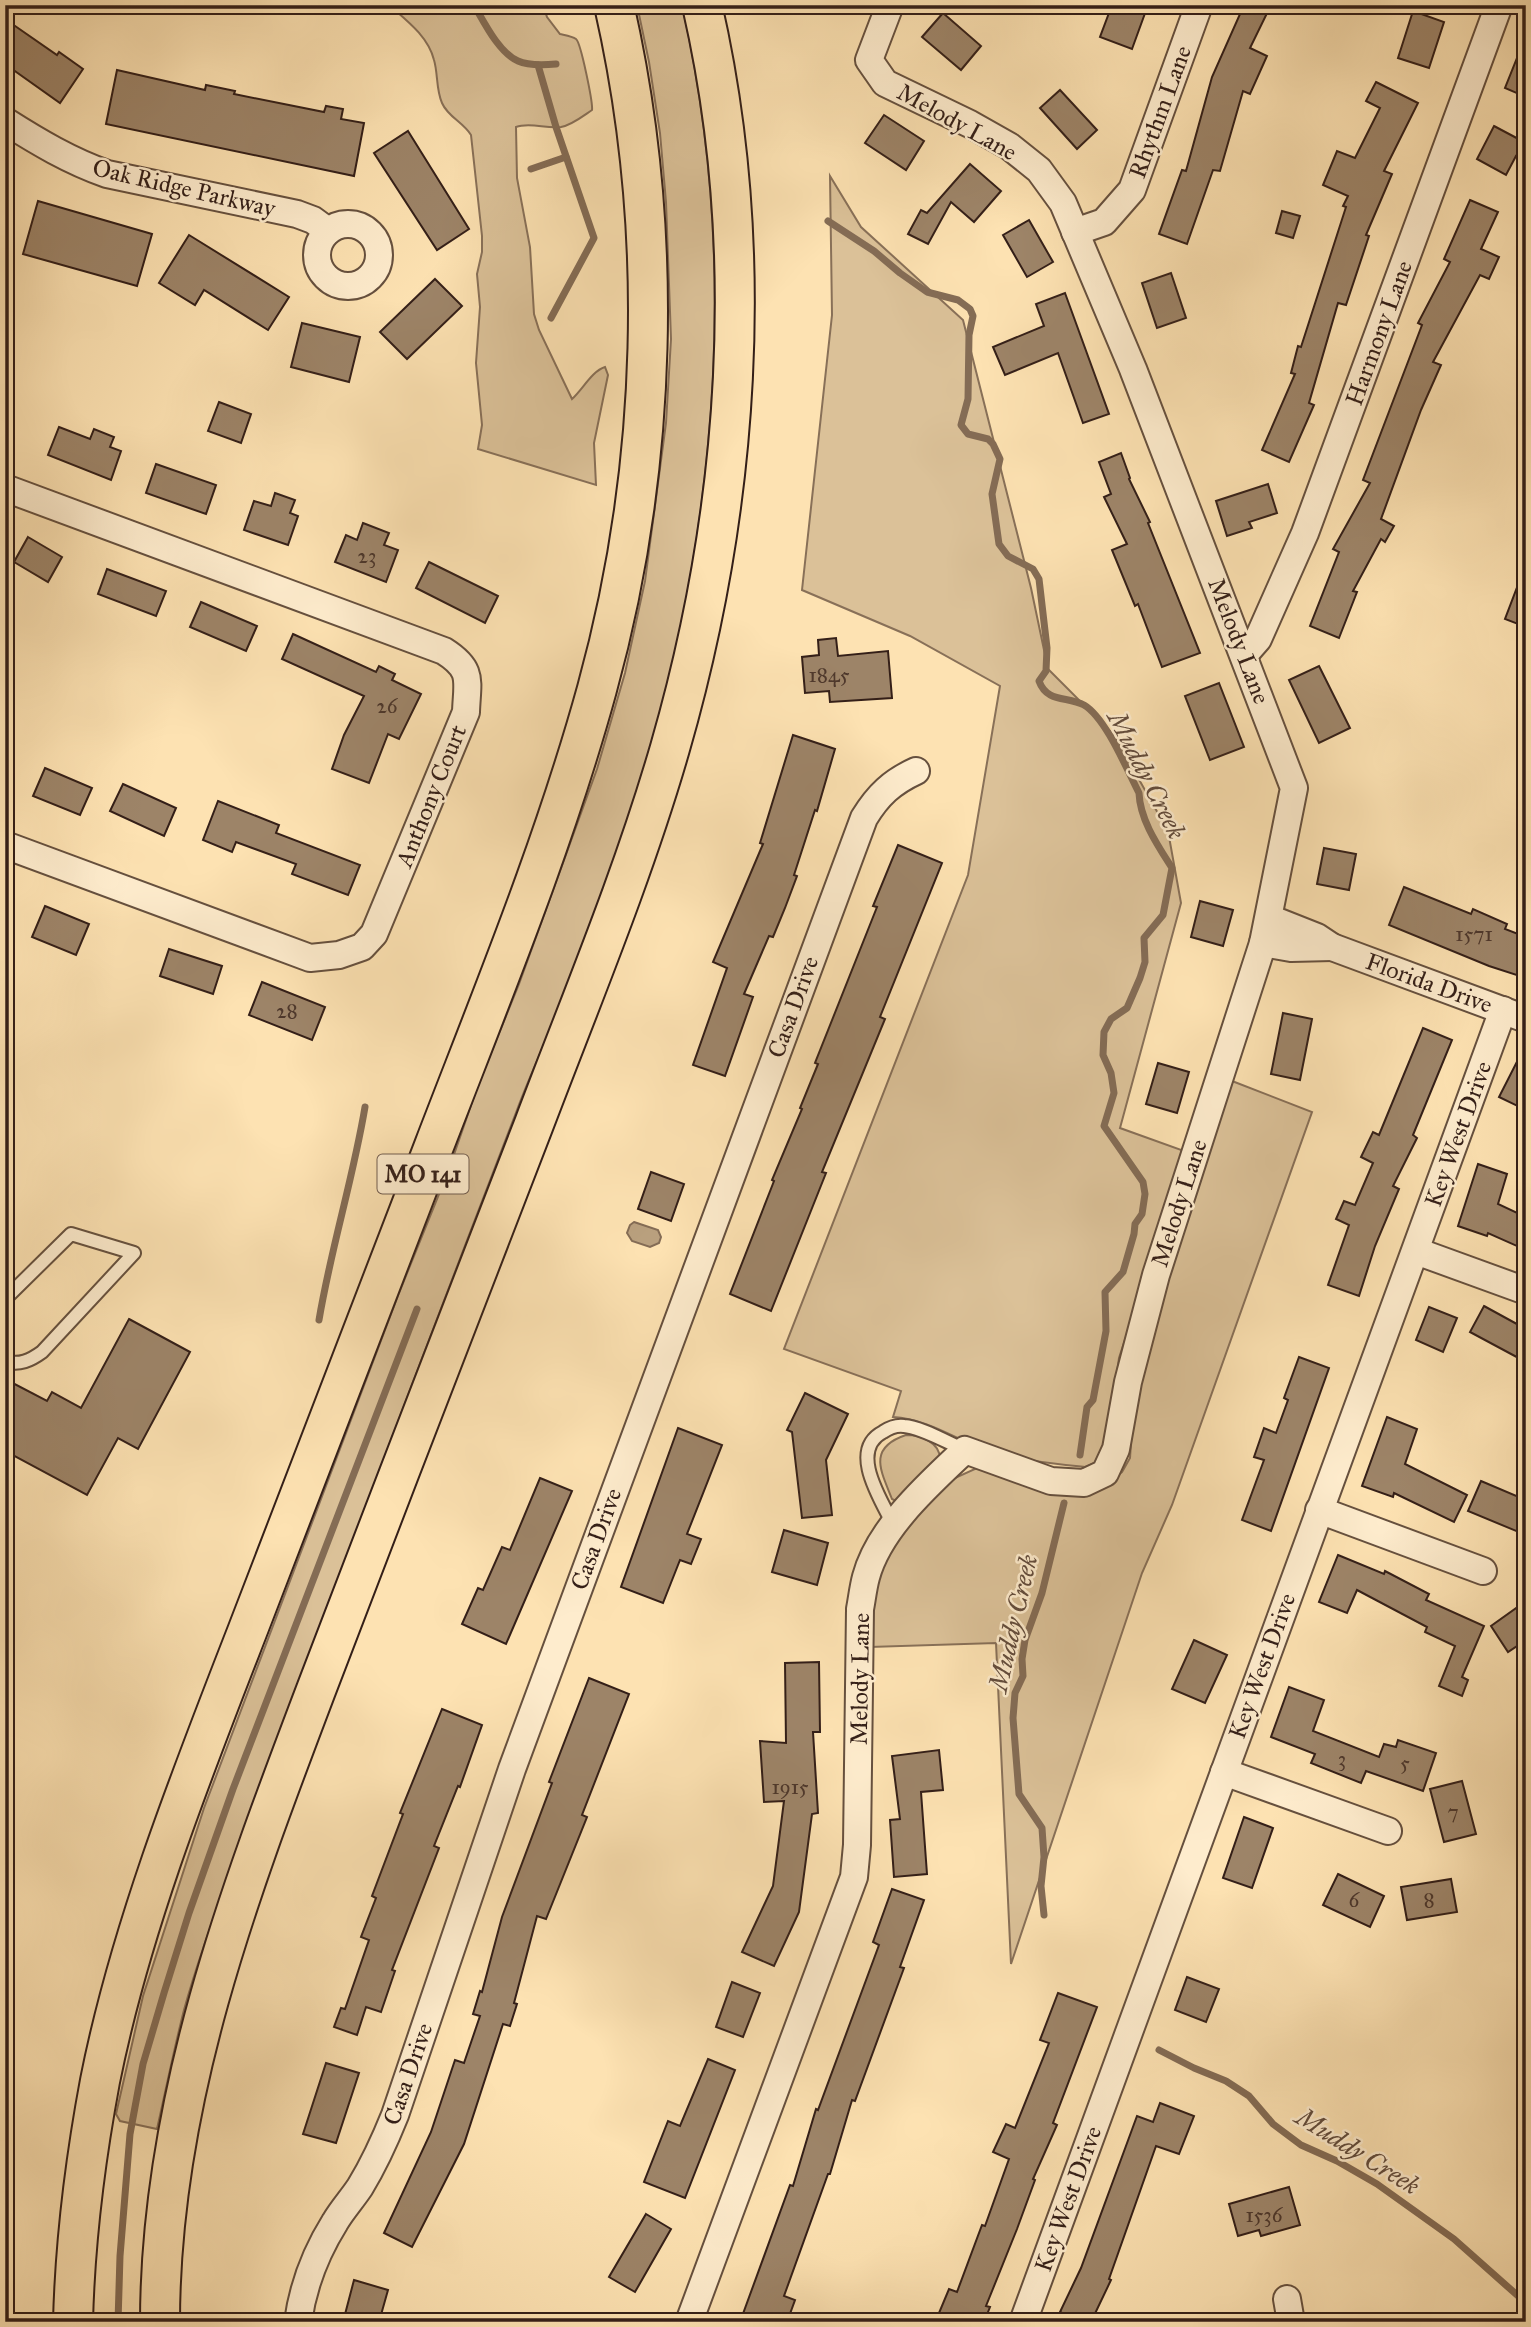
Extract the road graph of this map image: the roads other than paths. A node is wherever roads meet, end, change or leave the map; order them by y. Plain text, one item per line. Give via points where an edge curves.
1 (614, 5) edge
2 (702, 5) edge
3 (890, 5) edge
4 (1199, 5) edge
5 (1500, 5) edge
6 (5, 121) edge
7 (328, 231) dead end
8 (1075, 232) junction
9 (5, 488) edge
10 (1244, 655) junction
11 (916, 771) dead end
12 (5, 845) edge
13 (1266, 931) junction
14 (1514, 1015) edge
15 (1416, 1251) junction
16 (1526, 1291) edge
17 (5, 1298) edge
18 (5, 1360) edge
19 (965, 1451) junction
20 (1319, 1510) junction
21 (894, 1526) junction
22 (1483, 1571) dead end
23 (1224, 1772) junction
24 (1388, 1831) dead end
25 (74, 2320) edge
26 (160, 2322) edge
27 (298, 2322) edge
28 (690, 2322) edge
29 (1023, 2322) edge

1 - 25 highway, MO 141 via 643,197 647,362 631,523 605,658 535,879 208,1731 146,1911 101,2075 79,2224
2 - 26 highway, MO 141 via 729,183 734,346 721,511 690,671 617,906 237,1906 192,2063 179,2132
3 - 8 street, Melody Lane via 869,60 885,83 1009,146 1039,170 1063,203
4 - 8 street, Rhythm Lane via 1132,190 1104,222
5 - 10 street, Harmony Lane via 1305,533 1258,639
6 - 7 street, Oak Ridge Parkway via 79,164 107,174 297,214
8 - 10 street, Melody Lane
9 - 12 street, Anthony Court via 444,651 459,660 468,674 466,712 374,934 362,947 310,958
10 - 13 street, Melody Lane via 1294,788
11 - 27 street, Casa Drive via 896,780 875,799 864,818 512,1769 395,2115 380,2152 316,2254
13 - 14 street, Florida Drive via 1317,937 1332,947
13 - 19 street, Melody Lane via 1156,1275 1116,1450 1105,1473 1084,1483 1051,1481
14 - 15 street, Key West Drive
15 - 16 street
15 - 20 street, Key West Drive
17 - 18 lane via 71,1234 134,1253 42,1352 31,1360
19 - 21 street, Melody Lane
19 - 21 lane via 904,1426 879,1434 867,1454 868,1471
20 - 22 street
20 - 23 street, Key West Drive
21 - 28 street, Melody Lane via 873,1558 860,1609 854,1877
23 - 24 street
23 - 29 street, Key West Drive

